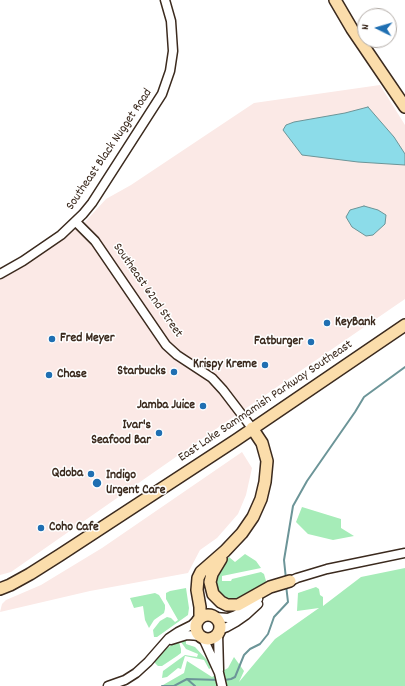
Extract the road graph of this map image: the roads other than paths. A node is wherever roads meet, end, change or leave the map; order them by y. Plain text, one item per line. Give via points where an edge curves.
1 (165, 0) edge
2 (335, 0) edge
3 (405, 107) edge
4 (76, 222) junction
5 (0, 274) edge
6 (405, 325) edge
7 (252, 428) junction
8 (225, 551) junction
9 (405, 554) edge
10 (208, 566) junction
11 (293, 580) joint
12 (276, 586) junction
13 (0, 589) edge
14 (267, 594) junction
15 (214, 617) junction
16 (199, 619) junction
17 (218, 631) junction
18 (202, 637) junction
19 (163, 644) junction
20 (217, 660) junction
21 (108, 686) edge
22 (222, 686) edge

1 - 4 street, Southeast Black Nugget Road via 171,21 173,51 167,84 92,203
2 - 3 main road
4 - 5 street, Southeast Black Nugget Road via 48,244
4 - 7 street, Southeast 62nd Street via 95,240 166,344 177,355 212,378
6 - 7 main road, East Lake Sammamish Parkway Southeast
7 - 8 main road, Southeast 62nd Street via 266,454 265,482 261,499 252,517 242,533
7 - 13 main road, East Lake Sammamish Parkway Southeast via 60,555
8 - 10 main road, Southeast 62nd Street
8 - 12 main road via 210,582 213,594 221,602 227,605 238,604
9 - 11 street via 327,569
10 - 15 main road via 204,579 204,594
10 - 16 main road, Southeast 62nd Street via 201,572 197,584
11 - 12 main road
12 - 14 street
14 - 15 street via 236,615 228,618
14 - 17 street via 246,615
15 - 16 main road via 206,615
15 - 17 main road via 219,623
16 - 18 main road via 196,629
16 - 19 street via 173,634
17 - 18 main road via 210,638
17 - 20 street
18 - 19 street via 187,635
18 - 20 street
19 - 21 street via 136,673
20 - 22 street

